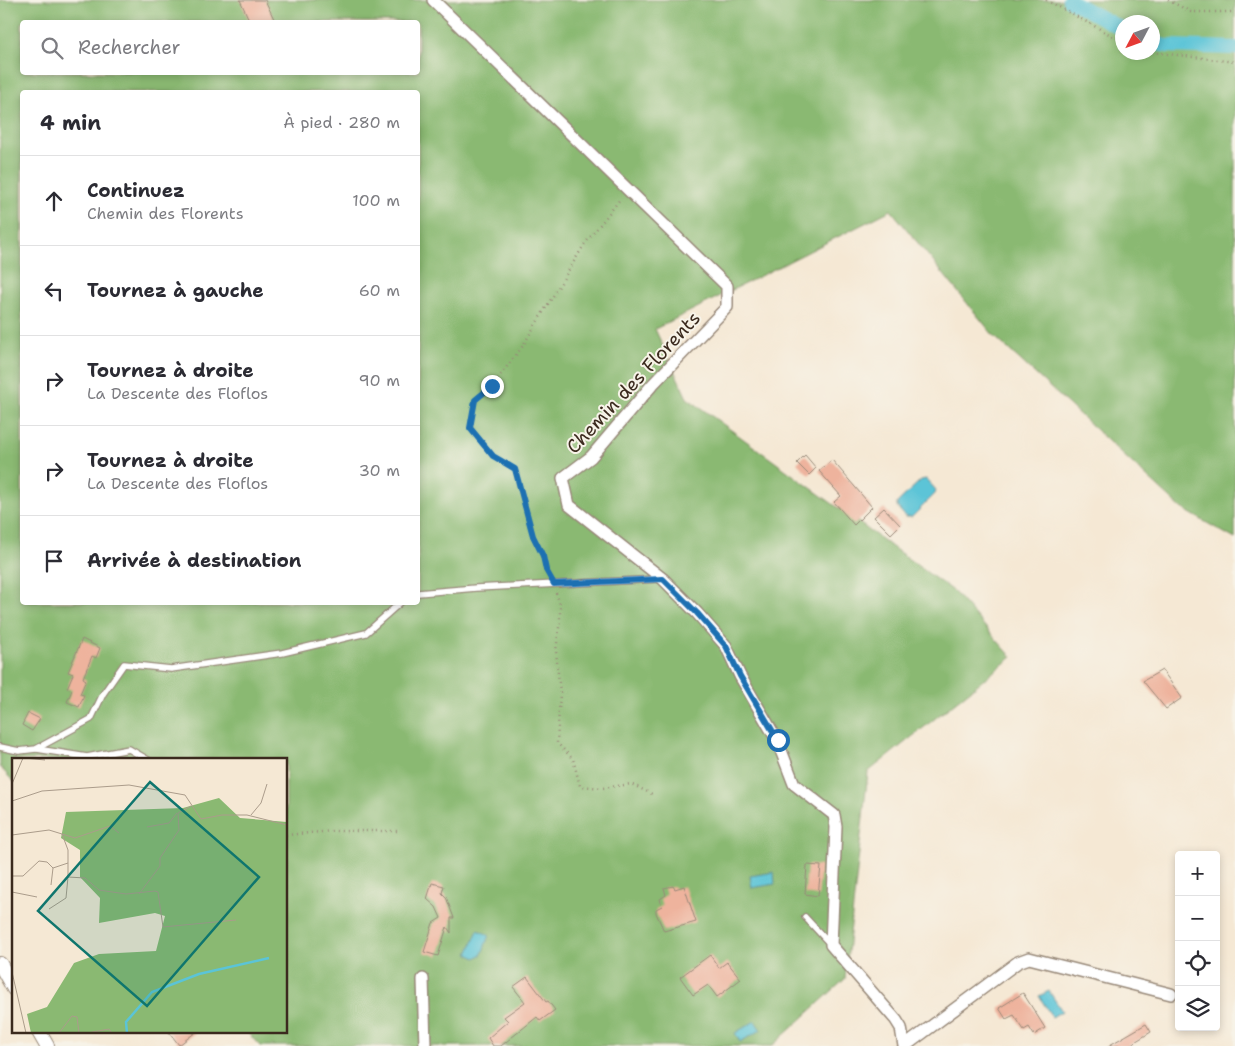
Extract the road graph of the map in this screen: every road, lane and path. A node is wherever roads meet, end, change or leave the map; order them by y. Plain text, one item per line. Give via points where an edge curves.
1 (433, 0) edge
2 (1046, 0) edge
3 (1168, 0) edge
4 (1235, 12) edge
5 (1115, 37) edge
6 (1160, 53) edge
7 (1235, 62) edge
8 (628, 189) junction
9 (663, 579) junction
10 (554, 584) junction
11 (420, 593) edge
12 (398, 605) edge
13 (0, 747) edge
14 (36, 749) junction
15 (145, 758) edge
16 (654, 795) dead end
17 (400, 831) dead end
18 (288, 835) edge
19 (805, 917) dead end
20 (831, 945) junction
21 (0, 964) edge
22 (424, 979) dead end
23 (12, 985) edge
24 (1171, 994) dead end
25 (39, 1034) edge
26 (46, 1046) edge
27 (424, 1046) edge
28 (905, 1046) edge

1 - 8 street, Chemin des Florents
2 - 5 path
3 - 4 path via 1191,12
6 - 7 path
8 - 9 street, Chemin des Florents via 727,286 727,307 652,384 591,457 563,478 569,505
8 - 10 path via 584,245 522,347 492,386 475,400 470,428 493,456 515,469 533,536
9 - 10 lane
9 - 20 street, Chemin des Florents via 726,646 778,740 794,784 834,815
10 - 11 lane
10 - 16 path via 560,604 556,650 560,692 557,743 573,759 580,786 603,788 631,784
12 - 14 lane via 366,633 282,652 171,668 124,664 103,694 91,719
13 - 14 lane via 19,751
14 - 15 lane via 87,757 129,749
17 - 18 path via 332,830
19 - 20 lane
20 - 28 street via 896,1020
21 - 23 street
22 - 27 street
24 - 28 street via 1029,958 1018,962
25 - 26 street

